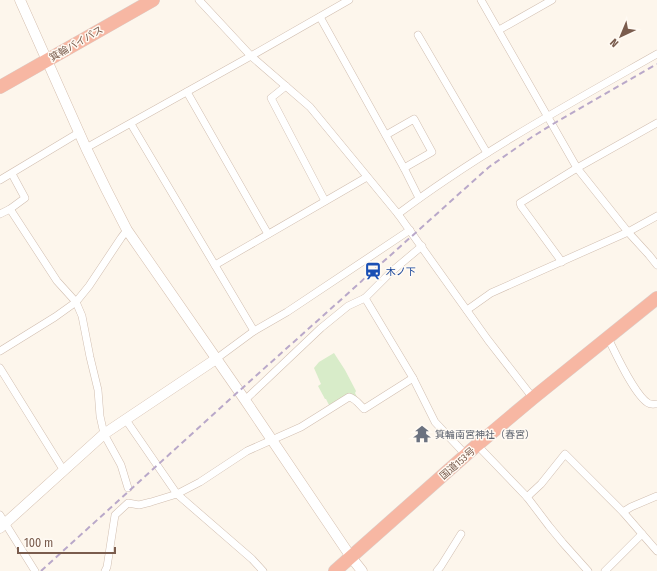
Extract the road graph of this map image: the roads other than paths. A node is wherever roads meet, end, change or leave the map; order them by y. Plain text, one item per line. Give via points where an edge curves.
1 (20, 0) edge
2 (136, 0) edge
3 (153, 0) edge
4 (199, 0) edge
5 (349, 0) edge
6 (481, 0) edge
7 (552, 0) edge
8 (320, 17) junction
9 (499, 30) junction
10 (418, 35) dead end
11 (657, 54) edge
12 (45, 56) junction
13 (251, 56) junction
14 (0, 78) edge
15 (286, 86) junction
16 (0, 87) edge
17 (187, 92) junction
18 (547, 116) junction
19 (657, 123) edge
20 (131, 124) junction
21 (80, 132) junction
22 (386, 135) junction
23 (86, 148) junction
24 (487, 153) junction
25 (404, 168) junction
26 (577, 168) junction
27 (12, 174) junction
28 (367, 176) junction
29 (0, 180) edge
30 (419, 198) junction
31 (324, 201) junction
32 (10, 209) junction
33 (0, 214) edge
34 (398, 214) junction
35 (657, 216) edge
36 (128, 230) junction
37 (410, 230) junction
38 (628, 232) junction
39 (268, 234) junction
40 (422, 246) junction
41 (562, 262) junction
42 (215, 265) junction
43 (656, 265) edge
44 (365, 298) junction
45 (657, 298) edge
46 (76, 302) junction
47 (466, 310) junction
48 (254, 331) junction
49 (608, 338) junction
50 (0, 351) edge
51 (216, 359) junction
52 (0, 368) edge
53 (414, 378) junction
54 (533, 398) junction
55 (245, 400) junction
56 (657, 404) edge
57 (126, 420) junction
58 (104, 434) junction
59 (272, 440) junction
60 (477, 445) junction
61 (466, 455) junction
62 (64, 471) junction
63 (128, 488) dead end
64 (177, 494) junction
65 (657, 496) edge
66 (527, 497) junction
67 (623, 512) junction
68 (2, 522) edge
69 (461, 534) dead end
70 (642, 534) junction
71 (657, 551) edge
72 (351, 557) junction
73 (35, 571) edge
74 (105, 571) edge
75 (263, 571) edge
76 (335, 571) edge
77 (362, 571) edge
78 (437, 571) edge
79 (588, 571) edge
80 (605, 571) edge

1 - 12 street
2 - 12 highway, 箕輪バイパス
3 - 12 highway, 箕輪バイパス
4 - 13 street
5 - 8 street
6 - 9 street
7 - 9 street
8 - 13 street
8 - 22 street
9 - 18 street
10 - 24 street
11 - 18 street
12 - 14 highway, 箕輪バイパス
12 - 16 highway, 箕輪バイパス
12 - 21 street
13 - 15 street
13 - 17 street
15 - 28 street via 310,107
15 - 31 street via 271,98
17 - 20 street
17 - 39 street
18 - 24 street
18 - 26 street
19 - 26 street
20 - 23 street
20 - 42 street
21 - 23 street
21 - 27 street
22 - 25 street
22 - 25 street via 414,119 432,152
23 - 36 street
24 - 30 street
25 - 30 street
26 - 38 street
26 - 41 street via 520,203
27 - 29 street
27 - 32 street via 25,198
28 - 31 street
28 - 34 street
30 - 34 street
31 - 39 street
32 - 33 street
32 - 46 street via 57,281
34 - 37 street
35 - 38 street
36 - 46 street
36 - 51 street
37 - 40 street
37 - 48 street
38 - 41 street
38 - 43 street
39 - 42 street
40 - 44 street
40 - 47 street
41 - 47 street via 491,293
42 - 48 street
44 - 53 street
44 - 55 street via 348,306 321,328
45 - 49 highway, 国道153号
46 - 50 street
46 - 58 street via 82,316 98,390
47 - 54 street
48 - 51 street
49 - 54 highway, 国道153号
49 - 56 street via 636,390 649,404
51 - 55 street
51 - 57 street
52 - 62 street
53 - 59 street via 364,409 349,397 301,427
53 - 61 street via 435,422
54 - 60 highway, 国道153号
55 - 59 street
57 - 58 street
57 - 64 street
58 - 62 street
58 - 63 street via 121,465
59 - 64 street via 247,451
59 - 72 street
60 - 61 highway, 国道153号
60 - 66 street
61 - 72 highway, 国道153号
62 - 68 street
64 - 74 street via 139,505 128,503 115,515
64 - 75 street
65 - 67 street
66 - 67 street via 565,454
66 - 79 street
67 - 70 street
68 - 73 street
69 - 78 street
70 - 71 street
70 - 80 street
72 - 76 highway, 国道153号
72 - 77 street

